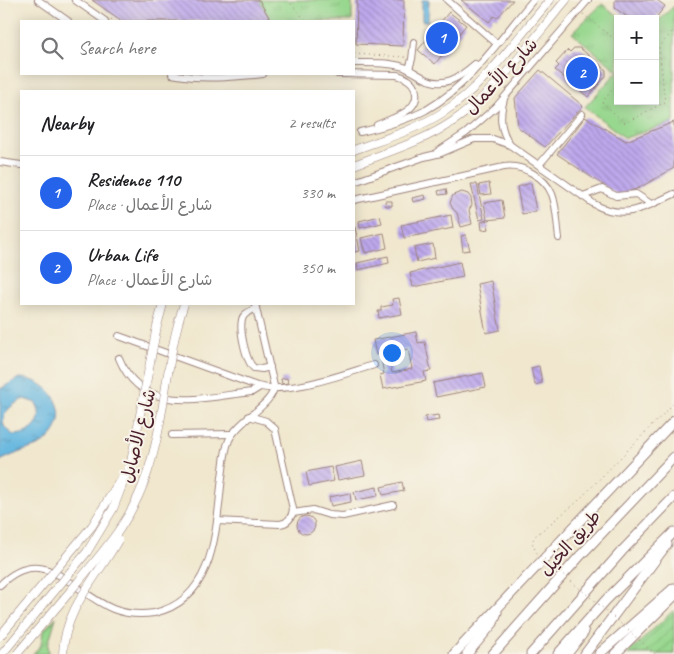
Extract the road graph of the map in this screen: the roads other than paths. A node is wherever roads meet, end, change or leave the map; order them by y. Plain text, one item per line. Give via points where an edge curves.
1 (38, 0) edge
2 (75, 0) edge
3 (447, 0) edge
4 (533, 0) edge
5 (550, 0) edge
6 (566, 0) edge
7 (588, 0) edge
8 (67, 20) edge
9 (103, 20) edge
10 (414, 42) dead end
11 (496, 43) junction
12 (488, 54) junction
13 (355, 63) edge
14 (409, 69) junction
15 (355, 74) edge
16 (182, 75) edge
17 (250, 75) edge
18 (505, 97) junction
19 (582, 114) dead end
20 (357, 134) edge
21 (510, 145) junction
22 (355, 150) edge
23 (424, 157) junction
24 (0, 162) edge
25 (20, 165) edge
26 (355, 165) edge
27 (539, 165) junction
28 (355, 182) edge
29 (674, 194) edge
30 (584, 196) junction
31 (355, 200) edge
32 (651, 204) junction
33 (559, 238) dead end
34 (163, 305) edge
35 (184, 305) edge
36 (256, 306) edge
37 (119, 336) dead end
38 (119, 358) dead end
39 (374, 365) dead end
40 (270, 367) junction
41 (260, 387) junction
42 (274, 389) junction
43 (249, 416) junction
44 (674, 421) edge
45 (232, 434) junction
46 (172, 435) dead end
47 (674, 456) edge
48 (131, 462) junction
49 (674, 497) edge
50 (393, 505) dead end
51 (293, 513) junction
52 (217, 521) junction
53 (123, 527) junction
54 (674, 532) edge
55 (0, 585) edge
56 (674, 588) edge
57 (674, 596) edge
58 (498, 609) junction
59 (594, 614) junction
60 (0, 636) edge
61 (2, 654) edge
62 (17, 654) edge
63 (63, 654) edge
64 (454, 654) edge
65 (467, 654) edge
66 (494, 654) edge
67 (531, 654) edge
68 (558, 654) edge
69 (568, 654) edge
70 (585, 654) edge
71 (599, 654) edge
72 (615, 654) edge

1 - 8 street
2 - 9 street
3 - 11 street
4 - 11 street, شارع الأعمال
5 - 22 main road via 463,98 423,124
6 - 26 main road via 490,91 471,108 428,135
7 - 18 street, شارع الأعمال
10 - 14 street
11 - 12 street, شارع الأعمال
12 - 14 street, شارع الأعمال via 450,81 432,81
12 - 20 street, شارع الأعمال via 472,73 434,105 387,126
13 - 14 street, شارع الأعمال via 390,64
15 - 20 street, شارع الأعمال via 397,75 408,79 415,88 416,99 405,113
16 - 17 street via 211,78
18 - 21 street via 500,122
18 - 23 street, شارع الأعمال via 466,133
19 - 27 street
21 - 23 street via 483,138
21 - 27 street
23 - 28 street
24 - 25 street
27 - 30 street
29 - 32 street
30 - 32 street via 614,212 628,212
30 - 32 street via 602,189 616,196 636,194
31 - 33 street via 504,167 520,167 535,174 550,190
34 - 48 main road, شارع الأصايل, bridge
35 - 53 main road, شارع الأصايل, bridge via 176,329 152,459
36 - 40 street
36 - 40 street via 245,314 241,323 247,359 254,368
37 - 41 street
38 - 41 street via 134,382 149,393 167,399 252,392
39 - 42 street
40 - 42 street
41 - 42 street
42 - 43 street via 271,397
43 - 45 street
43 - 51 street via 266,421 275,429
44 - 58 highway
45 - 46 street
45 - 52 street via 225,454
47 - 66 highway, طريق الخيل
48 - 60 main road, bridge via 92,526
48 - 61 main road, شارع الأصايل, bridge via 114,510 97,539
49 - 67 highway
50 - 51 street via 342,516 313,510
51 - 52 street via 288,521 280,524
52 - 55 street via 203,576 190,593 165,610 132,614 116,610 60,575 39,568 17,571
53 - 62 main road, شارع الأصايل, bridge
53 - 63 main road, bridge via 108,558 75,608 67,627
54 - 59 highway
54 - 70 highway
56 - 71 highway
57 - 72 highway
58 - 64 highway
58 - 65 highway via 493,623
59 - 68 highway
59 - 69 highway

